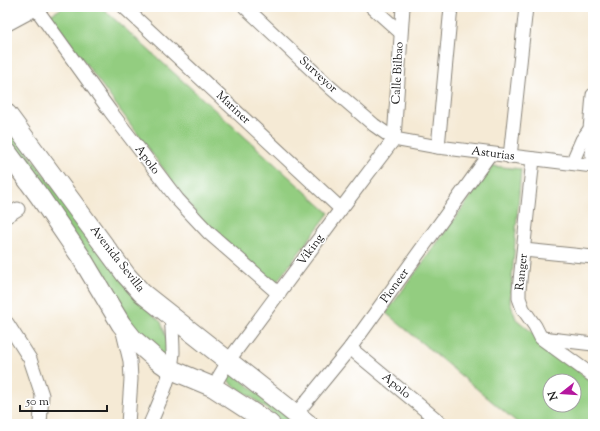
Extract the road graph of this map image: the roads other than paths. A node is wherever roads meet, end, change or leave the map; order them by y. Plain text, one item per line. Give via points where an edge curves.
1 (34, 7) edge
2 (124, 7) edge
3 (245, 7) edge
4 (372, 7) edge
5 (403, 7) edge
6 (451, 7) edge
7 (526, 7) edge
8 (7, 21) edge
9 (400, 32) junction
10 (593, 95) edge
11 (7, 114) edge
12 (590, 130) junction
13 (394, 139) junction
14 (438, 147) junction
15 (7, 152) edge
16 (490, 154) junction
17 (510, 156) junction
18 (533, 159) junction
19 (572, 163) junction
20 (593, 166) edge
21 (58, 182) junction
22 (40, 197) junction
23 (18, 209) dead end
24 (341, 209) junction
25 (7, 216) edge
26 (524, 250) junction
27 (593, 257) edge
28 (279, 294) junction
29 (171, 316) junction
30 (7, 323) edge
31 (122, 324) junction
32 (540, 338) junction
33 (593, 344) edge
34 (350, 348) junction
35 (229, 360) junction
36 (170, 369) junction
37 (593, 376) edge
38 (213, 387) junction
39 (302, 419) edge
40 (40, 424) edge
41 (128, 424) edge
42 (150, 424) edge
43 (270, 424) edge
44 (442, 424) edge

1 - 8 street
1 - 28 street, Apolo via 178,200 208,233
2 - 24 street, Mariner
3 - 13 street, Surveyor via 331,88
4 - 9 street
5 - 9 street, Calle Bilbao
6 - 14 street
7 - 17 street
9 - 13 street, Calle Bilbao
10 - 12 street
11 - 21 street, Avenida Sevilla
12 - 19 street via 582,140
12 - 20 street
13 - 14 street, Asturias
13 - 24 street, Viking
14 - 16 street, Asturias
15 - 22 street
16 - 17 street, Asturias
16 - 34 street, Pioneer
17 - 18 street, Asturias
18 - 19 street, Asturias
18 - 26 street, Ranger
19 - 20 street, Asturias
21 - 22 street
21 - 29 street, Avenida Sevilla via 126,275 142,293
22 - 31 street
23 - 25 street
24 - 28 street, Viking
26 - 27 street
26 - 32 street, Ranger via 520,298 523,309
28 - 35 street, Viking
29 - 35 street, Avenida Sevilla
29 - 36 street via 173,341
30 - 40 street via 30,359 42,395
31 - 36 street via 133,339
31 - 41 street via 132,379
32 - 33 street
32 - 37 street, Ranger
34 - 39 street, Pioneer
34 - 44 street, Apolo
35 - 38 street, Viking
35 - 39 street, Avenida Sevilla
36 - 38 street
36 - 42 street via 164,393
38 - 43 street

